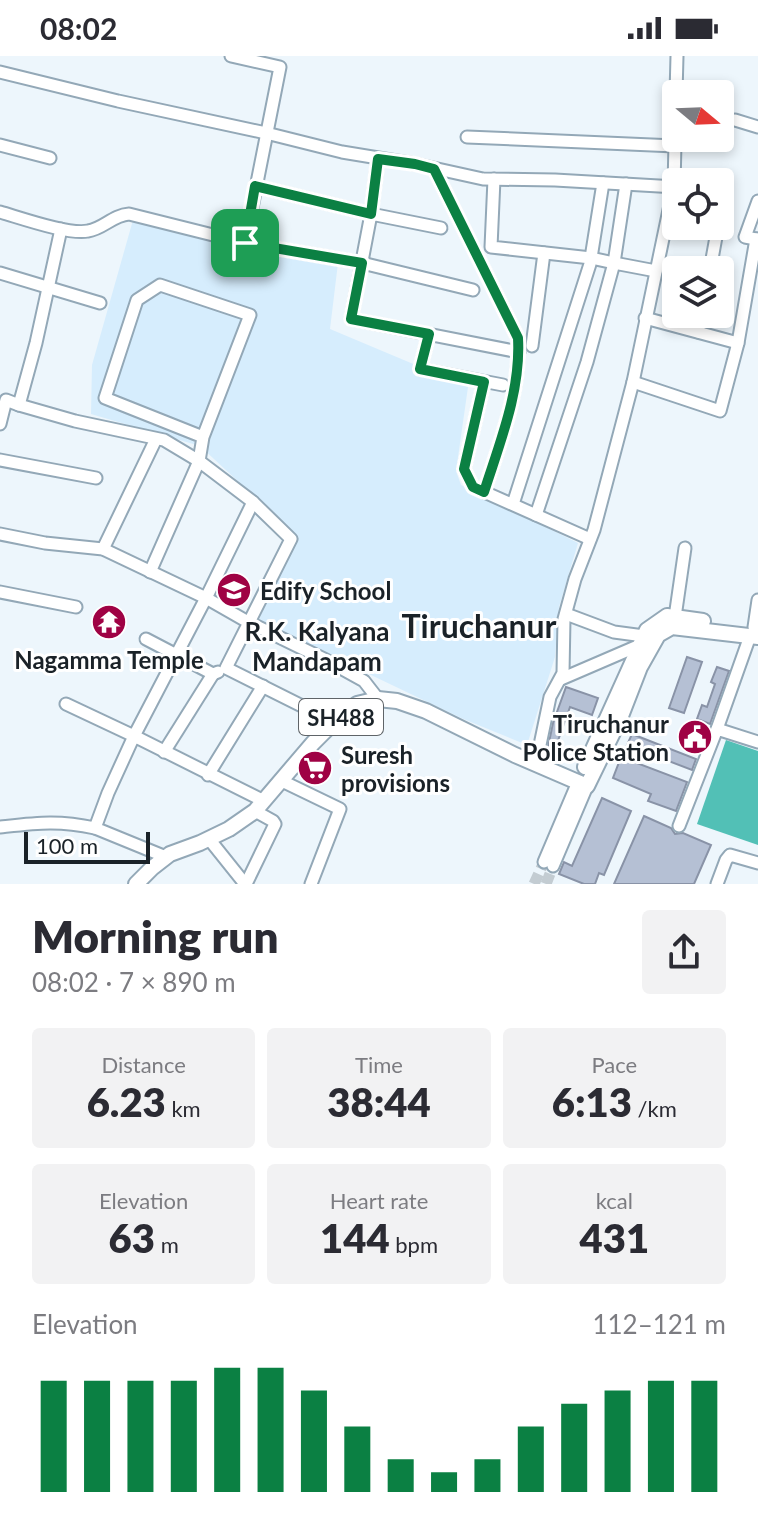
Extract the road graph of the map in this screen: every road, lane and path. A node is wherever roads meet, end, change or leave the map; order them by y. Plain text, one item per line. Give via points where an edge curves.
1 (231, 56) edge
2 (677, 56) edge
3 (0, 72) edge
4 (676, 80) edge
5 (735, 120) dead end
6 (758, 127) edge
7 (266, 133) junction
8 (467, 137) dead end
9 (0, 145) edge
10 (662, 145) edge
11 (50, 158) dead end
12 (378, 159) junction
13 (434, 169) junction
14 (494, 179) junction
15 (603, 183) junction
16 (626, 184) junction
17 (255, 186) junction
18 (662, 186) edge
19 (758, 201) edge
20 (0, 212) edge
21 (371, 214) junction
22 (441, 228) dead end
23 (61, 229) junction
24 (757, 239) edge
25 (663, 240) edge
26 (245, 243) junction
27 (544, 253) junction
28 (591, 258) junction
29 (362, 263) junction
30 (614, 263) junction
31 (656, 271) junction
32 (0, 273) edge
33 (48, 287) junction
34 (473, 290) dead end
35 (100, 303) dead end
36 (645, 318) junction
37 (699, 328) edge
38 (698, 332) junction
39 (429, 334) junction
40 (738, 343) junction
41 (532, 346) dead end
42 (519, 352) junction
43 (484, 382) junction
44 (633, 382) junction
45 (503, 385) dead end
46 (3, 399) edge
47 (19, 405) junction
48 (0, 424) edge
49 (203, 437) junction
50 (156, 439) junction
51 (0, 460) edge
52 (199, 461) junction
53 (96, 478) dead end
54 (484, 492) junction
55 (253, 502) junction
56 (513, 504) junction
57 (536, 515) junction
58 (0, 534) edge
59 (590, 539) junction
60 (685, 548) dead end
61 (103, 549) junction
62 (150, 572) junction
63 (0, 592) edge
64 (206, 598) junction
65 (758, 600) edge
66 (76, 607) dead end
67 (566, 614) junction
68 (675, 617) junction
69 (248, 622) junction
70 (755, 632) edge
71 (146, 639) dead end
72 (642, 641) junction
73 (177, 654) junction
74 (226, 668) junction
75 (213, 674) junction
76 (561, 679) junction
77 (263, 686) junction
78 (378, 699) junction
79 (66, 704) dead end
80 (334, 722) junction
81 (717, 729) junction
82 (134, 736) junction
83 (758, 742) edge
84 (164, 752) junction
85 (536, 764) junction
86 (208, 775) junction
87 (282, 781) junction
88 (582, 784) junction
89 (259, 806) junction
90 (679, 826) dead end
91 (0, 827) edge
92 (95, 828) junction
93 (209, 839) junction
94 (166, 857) junction
95 (758, 863) edge
96 (548, 864) tunnel mouth
97 (243, 883) edge
98 (136, 884) edge
99 (311, 884) edge
100 (717, 884) edge

1 - 7 street via 280,67
2 - 4 street
3 - 7 street
5 - 6 street
7 - 12 street
7 - 17 street
8 - 10 street
9 - 11 street
12 - 13 street
12 - 21 street
13 - 14 street
13 - 42 street via 518,338
14 - 15 street
14 - 27 street via 491,247
15 - 16 street
15 - 28 street
16 - 18 street
16 - 30 street
17 - 21 street
17 - 26 street
19 - 24 street via 745,237
20 - 23 street
21 - 22 street
21 - 29 street
23 - 26 street via 85,232 129,214
23 - 33 street
24 - 40 street
25 - 31 street
26 - 29 street
27 - 28 street
27 - 41 street
28 - 30 street
28 - 56 street
29 - 34 street
29 - 39 street via 351,319
30 - 31 street
30 - 57 street
31 - 36 street
32 - 33 street
33 - 35 street
33 - 47 street
36 - 38 street
36 - 44 street
37 - 38 street
38 - 40 street
39 - 42 street
39 - 43 street via 420,369
40 - 44 street via 720,411
42 - 54 street via 512,404
43 - 45 street
43 - 54 street via 464,469 473,487
44 - 59 street
46 - 47 street
46 - 48 street
47 - 50 street
49 - 49 street via 105,398 137,300 160,285 250,315
49 - 52 street
50 - 52 street
50 - 61 street
51 - 53 street
52 - 55 street
52 - 62 street
54 - 56 street
55 - 64 street
55 - 69 street via 291,539
56 - 57 street
57 - 59 street
58 - 61 street
59 - 67 street
60 - 68 street
61 - 62 street
62 - 64 street
63 - 66 street
64 - 69 street
64 - 73 street
65 - 70 street
67 - 72 street
67 - 76 street
68 - 70 main road
68 - 72 main road via 655,623
69 - 74 street
69 - 78 street via 364,681
70 - 81 street
70 - 88 main road via 672,627 658,635
71 - 73 street
72 - 76 street
72 - 88 main road
73 - 75 street
73 - 82 street
74 - 75 street
74 - 77 street
75 - 84 street
76 - 85 street via 550,697
77 - 80 street
77 - 86 street
78 - 80 main road, SH488 via 357,704
78 - 85 main road, SH488 via 426,711
79 - 82 street
80 - 87 main road, SH488
81 - 83 street
81 - 90 street
82 - 84 street
82 - 92 street
84 - 86 street
85 - 88 main road, SH488
86 - 89 street
87 - 89 main road, SH488
87 - 99 street via 340,809
88 - 96 street
89 - 93 main road, SH488
89 - 97 street via 275,824
91 - 92 street via 68,822
92 - 94 street
93 - 94 main road, SH488
93 - 97 street
94 - 98 main road, SH488
95 - 100 street via 730,855

